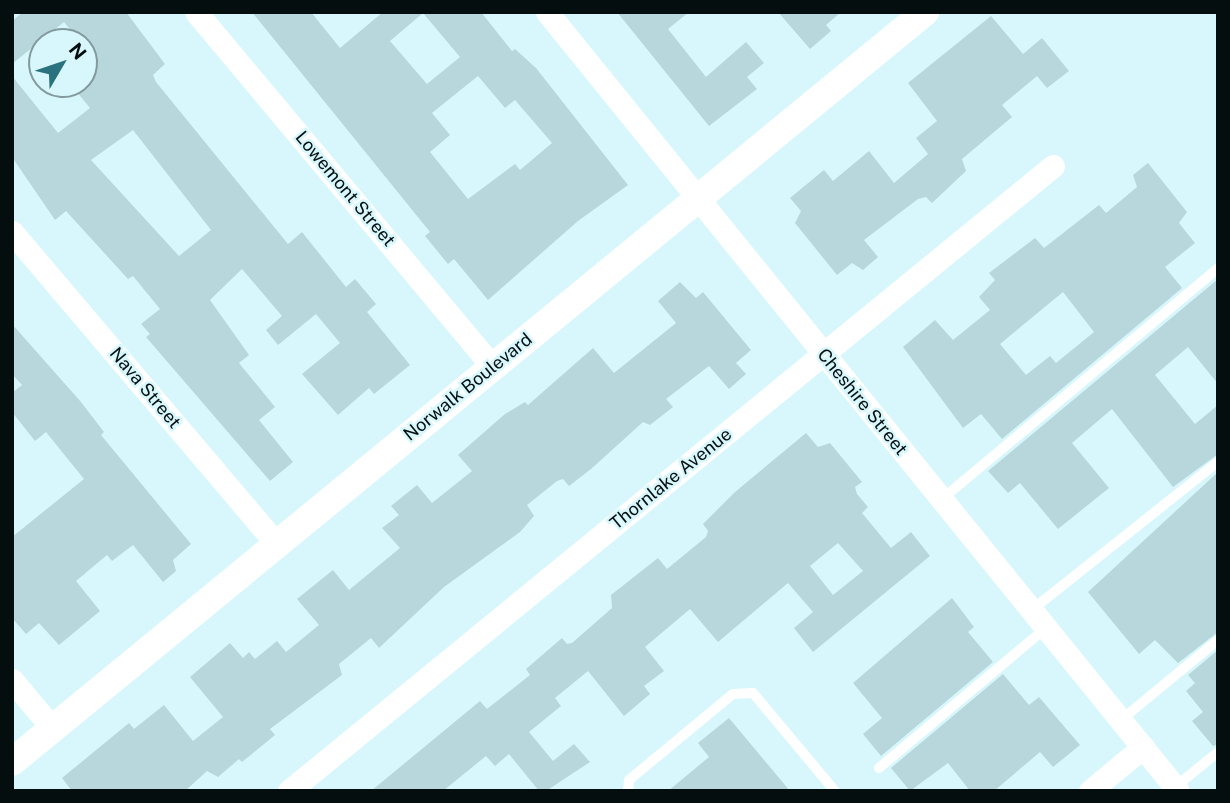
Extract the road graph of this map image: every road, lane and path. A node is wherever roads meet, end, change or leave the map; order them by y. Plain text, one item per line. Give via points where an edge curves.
1 (196, 12) edge
2 (547, 12) edge
3 (919, 14) edge
4 (1053, 166) dead end
5 (698, 199) junction
6 (12, 232) edge
7 (1218, 268) edge
8 (824, 354) junction
9 (493, 367) junction
10 (1218, 462) edge
11 (942, 499) junction
12 (277, 544) junction
13 (1039, 619) junction
14 (1218, 640) edge
15 (12, 680) edge
16 (1121, 720) junction
17 (53, 729) junction
18 (1143, 747) junction
19 (1218, 752) edge
20 (12, 762) edge
21 (879, 768) dead end
22 (1177, 789) edge
23 (289, 791) edge
24 (628, 791) edge
25 (835, 791) edge
26 (1090, 791) edge

1 - 9 street, Lowemont Street
2 - 5 street, Cheshire Street
3 - 5 street, Norwalk Boulevard
4 - 8 street, Thornlake Avenue
5 - 8 street, Cheshire Street
5 - 9 street, Norwalk Boulevard
6 - 12 street, Nava Street
7 - 11 lane
8 - 11 street, Cheshire Street
8 - 23 street, Thornlake Avenue
9 - 12 street, Norwalk Boulevard
10 - 13 lane
11 - 13 street, Cheshire Street
12 - 17 street, Norwalk Boulevard
13 - 16 street, Cheshire Street
13 - 21 lane
14 - 16 lane
15 - 17 street
16 - 18 street, Cheshire Street
17 - 20 street, Norwalk Boulevard
18 - 22 street, Cheshire Street
18 - 26 street
19 - 22 lane
24 - 25 lane via 629,780 733,694 753,693

